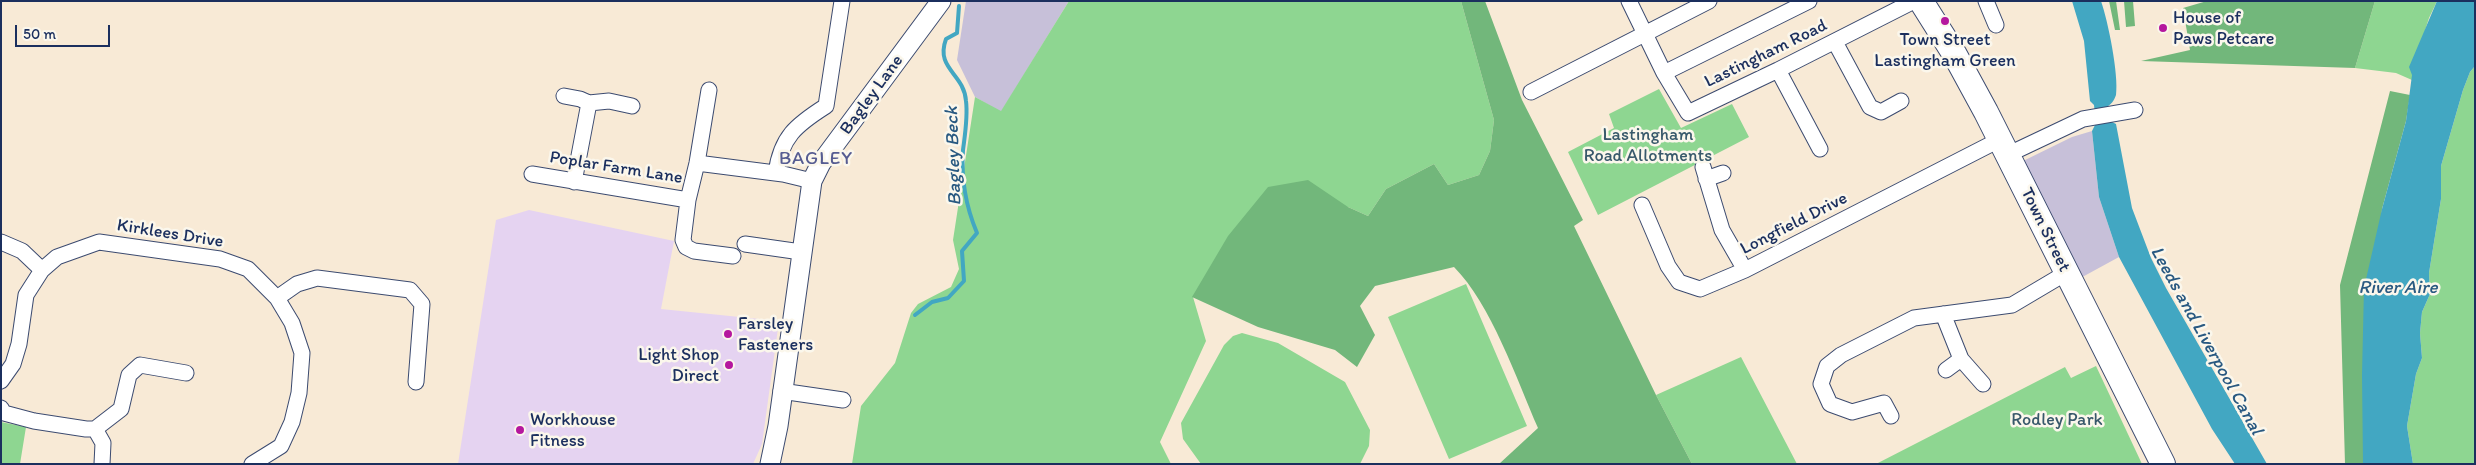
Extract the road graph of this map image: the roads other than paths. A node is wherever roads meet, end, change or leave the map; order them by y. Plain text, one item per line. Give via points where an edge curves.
1 (842, 1) edge
2 (942, 1) edge
3 (1629, 1) edge
4 (1709, 1) edge
5 (1809, 1) edge
6 (1914, 1) edge
7 (1921, 1) edge
8 (1986, 1) edge
9 (1996, 25) dead end
10 (1645, 34) junction
11 (1835, 42) junction
12 (1778, 70) junction
13 (1664, 74) junction
14 (709, 90) dead end
15 (1531, 92) dead end
16 (564, 96) dead end
17 (1901, 101) dead end
18 (588, 103) junction
19 (632, 106) dead end
20 (2135, 110) dead end
21 (2003, 147) junction
22 (1820, 149) dead end
23 (697, 163) junction
24 (776, 173) junction
25 (1723, 173) dead end
26 (532, 174) dead end
27 (812, 180) junction
28 (574, 182) junction
29 (688, 200) junction
30 (1650, 212) dead end
31 (1, 242) edge
32 (745, 244) dead end
33 (801, 252) junction
34 (733, 256) dead end
35 (42, 270) junction
36 (1745, 270) junction
37 (2066, 273) junction
38 (277, 298) junction
39 (1943, 314) junction
40 (1961, 359) junction
41 (1946, 370) dead end
42 (186, 373) dead end
43 (1, 381) edge
44 (416, 382) dead end
45 (1983, 384) dead end
46 (781, 391) junction
47 (843, 400) dead end
48 (1, 408) edge
49 (1891, 416) dead end
50 (95, 428) junction
51 (102, 464) edge
52 (252, 464) edge
53 (770, 464) edge
54 (2162, 464) edge

1 - 24 street via 826,106 798,125 786,138
2 - 27 street, Bagley Lane
3 - 10 street
4 - 10 street
5 - 13 street
6 - 11 street, Lastingham Road
7 - 21 main road, Town Street via 1955,55
8 - 9 street
10 - 13 street
10 - 15 street
11 - 12 street, Lastingham Road
11 - 17 street via 1870,107 1881,112
12 - 13 street, Lastingham Road via 1688,113
12 - 22 street
14 - 23 street, Poplar Farm Lane
16 - 18 street
18 - 19 street via 609,101
18 - 28 street
20 - 21 street, Longfield Drive via 2083,119
21 - 36 street, Longfield Drive
21 - 37 main road, Town Street
23 - 24 street, Poplar Farm Lane
23 - 29 street, Poplar Farm Lane
24 - 27 street, Poplar Farm Lane
25 - 36 street via 1705,173 1722,230
26 - 28 street, Poplar Farm Lane
27 - 33 street, Bagley Lane
28 - 29 street, Poplar Farm Lane
29 - 34 street via 683,240 686,247
30 - 36 street, Longfield Drive via 1668,266 1679,282 1700,289
31 - 35 street via 22,251
32 - 33 street
33 - 46 street, Bagley Lane
35 - 38 street, Kirklees Drive via 57,257 99,242 220,259 248,269
35 - 43 street, Kirklees Drive via 26,295 14,364
37 - 39 street via 2012,305
37 - 54 main road, Town Street
38 - 44 street via 297,284 317,278 410,290 422,304
38 - 52 street, Kirklees Drive via 292,323 302,352 298,393 292,422 281,446
39 - 40 street
39 - 49 street via 1914,318 1841,355 1827,366 1821,384 1830,404 1852,412 1884,403
40 - 41 street
40 - 45 street
42 - 50 street via 140,365 129,375 121,409
46 - 47 street
46 - 53 street, Bagley Lane
48 - 50 street via 4,412 34,421
50 - 51 street via 103,443

